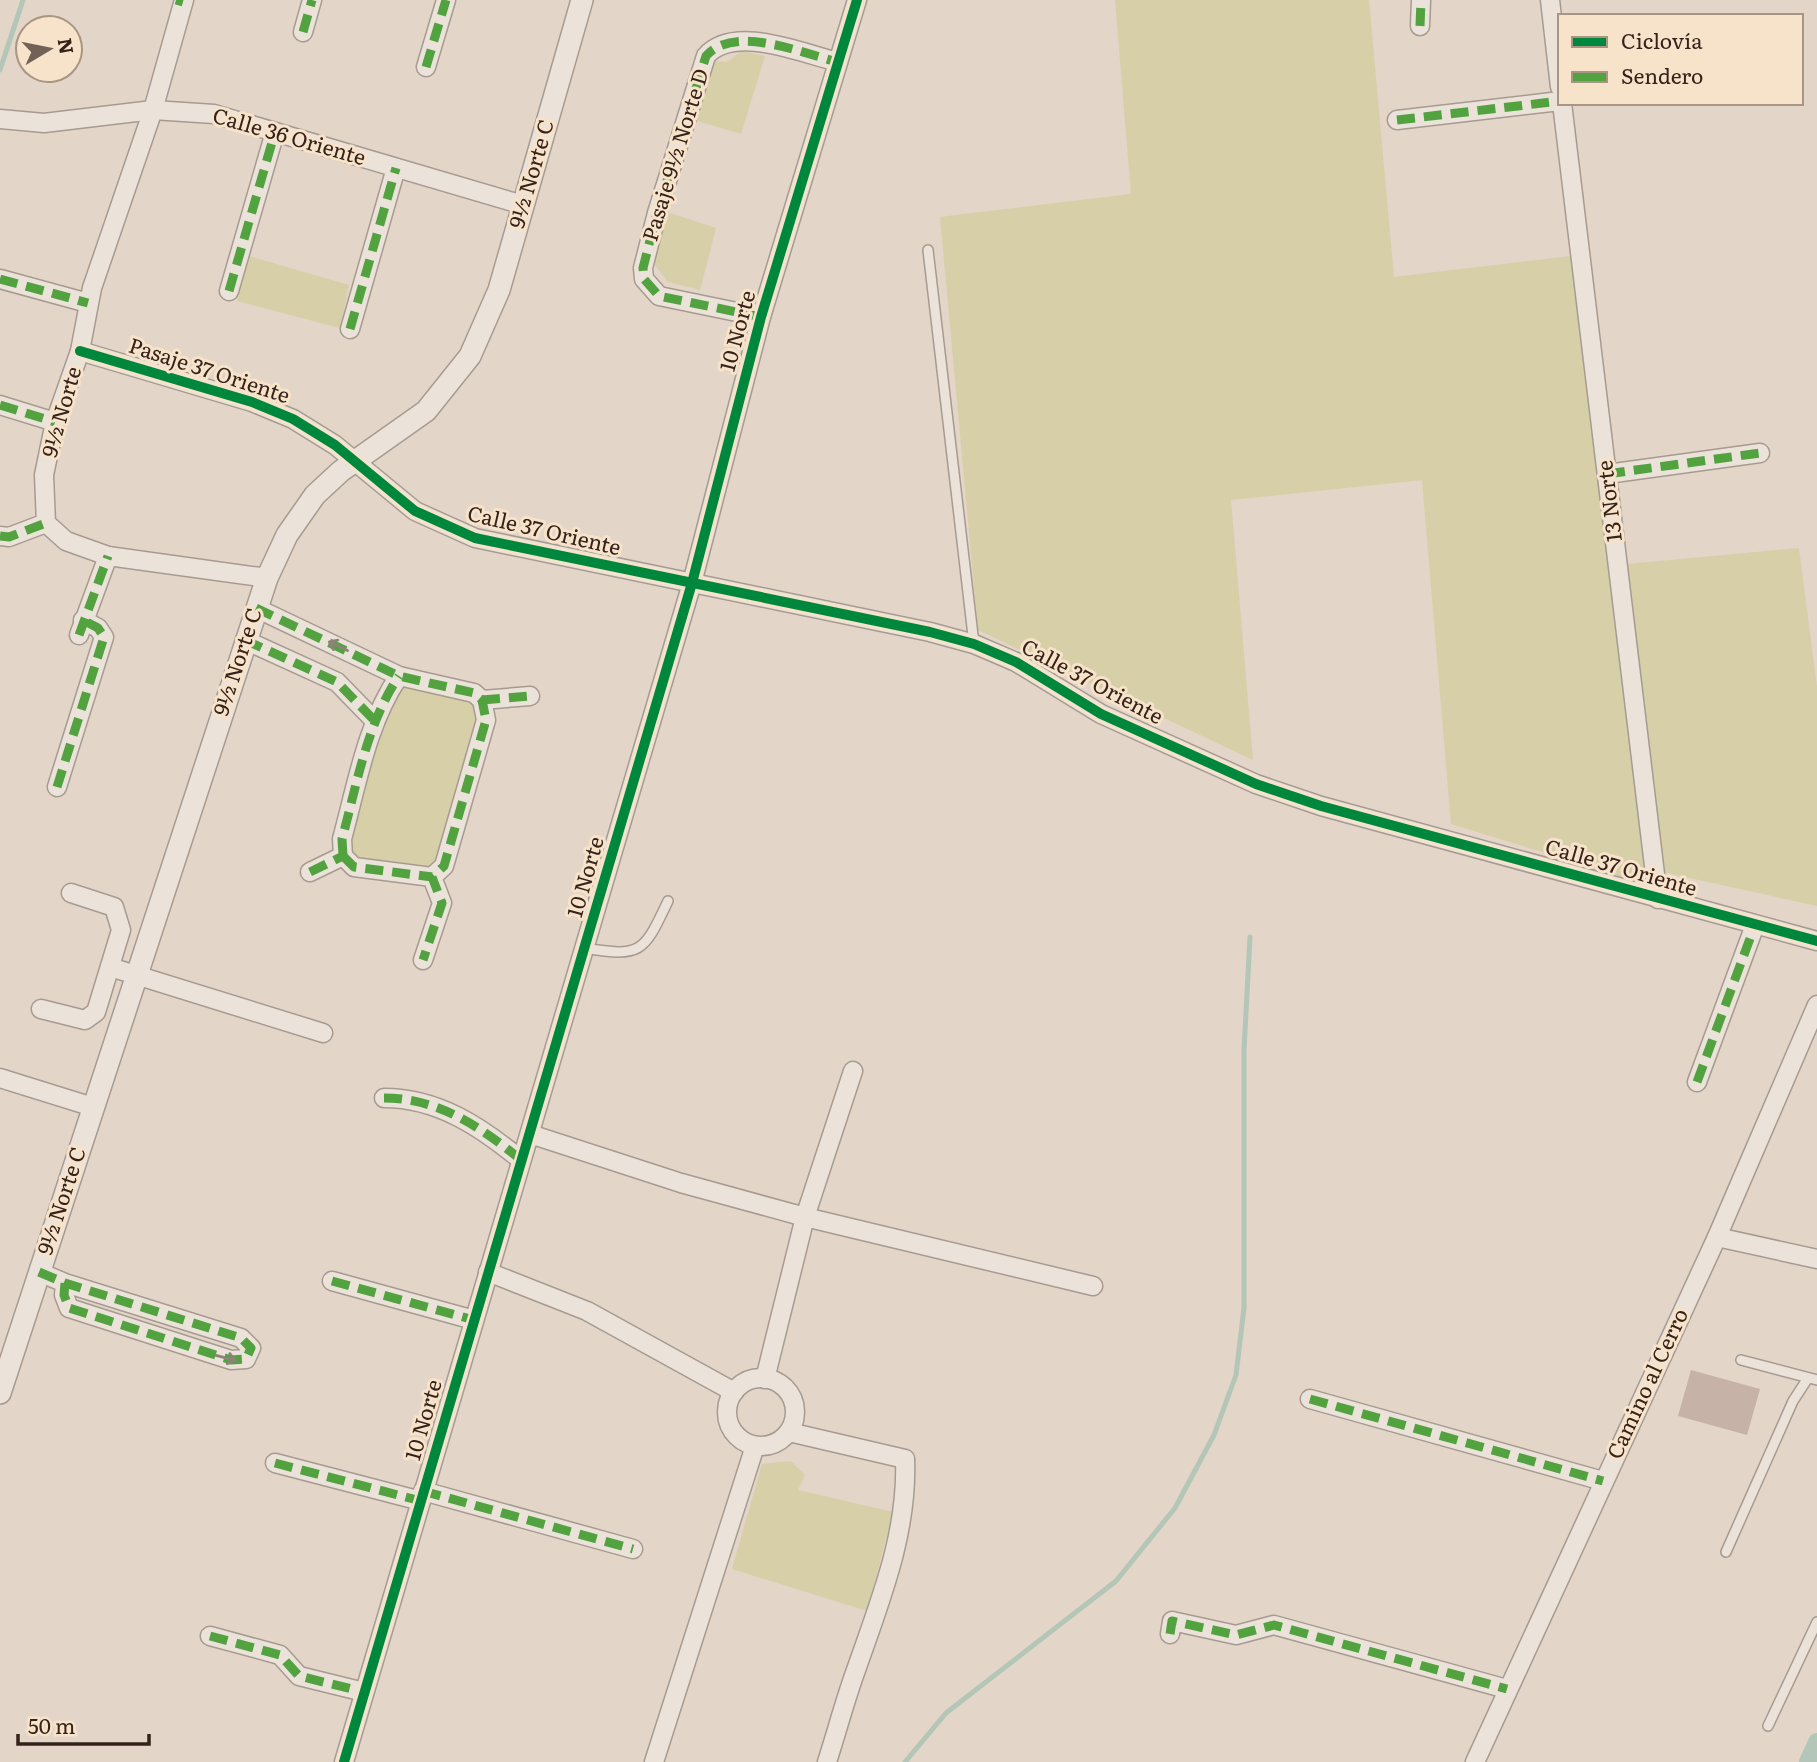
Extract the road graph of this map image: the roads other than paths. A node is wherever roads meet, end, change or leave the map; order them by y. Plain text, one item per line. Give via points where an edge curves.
1 (312, 0) edge
2 (446, 0) edge
3 (582, 0) edge
4 (857, 0) edge
5 (1420, 0) edge
6 (1550, 0) edge
7 (181, 1) edge
8 (1420, 26) dead end
9 (303, 32) dead end
10 (838, 62) junction
11 (426, 67) dead end
12 (1558, 70) edge
13 (1558, 102) edge
14 (1561, 105) edge
15 (153, 110) junction
16 (4, 120) edge
17 (1397, 120) dead end
18 (275, 132) junction
19 (396, 167) junction
20 (523, 205) junction
21 (928, 250) dead end
22 (0, 279) edge
23 (229, 292) dead end
24 (88, 303) junction
25 (761, 317) junction
26 (350, 329) dead end
27 (80, 351) junction
28 (0, 405) edge
29 (55, 422) junction
30 (1760, 453) dead end
31 (356, 461) junction
32 (1606, 474) junction
33 (46, 523) junction
34 (0, 536) edge
35 (108, 555) junction
36 (267, 578) junction
37 (692, 583) junction
38 (256, 608) junction
39 (245, 640) junction
40 (974, 644) junction
41 (399, 676) junction
42 (530, 696) dead end
43 (482, 700) junction
44 (375, 720) junction
45 (57, 787) dead end
46 (343, 856) junction
47 (310, 872) dead end
48 (432, 877) junction
49 (71, 893) dead end
50 (1658, 899) junction
51 (668, 901) dead end
52 (1755, 925) junction
53 (1817, 941) edge
54 (585, 948) junction
55 (424, 960) dead end
56 (110, 967) junction
57 (136, 975) junction
58 (1817, 1005) edge
59 (41, 1009) dead end
60 (323, 1033) dead end
61 (853, 1072) dead end
62 (0, 1078) edge
63 (1698, 1082) dead end
64 (384, 1098) dead end
65 (93, 1107) junction
66 (530, 1134) junction
67 (521, 1160) junction
68 (805, 1217) junction
69 (1717, 1237) junction
70 (1817, 1259) edge
71 (39, 1272) junction
72 (488, 1272) junction
73 (332, 1281) dead end
74 (65, 1283) junction
75 (1093, 1286) dead end
76 (115, 1298) junction
77 (160, 1312) junction
78 (474, 1320) junction
79 (108, 1321) junction
80 (204, 1326) junction
81 (153, 1335) junction
82 (197, 1350) junction
83 (1741, 1360) dead end
84 (765, 1378) junction
85 (1813, 1379) edge
86 (734, 1392) junction
87 (0, 1393) edge
88 (1310, 1399) dead end
89 (789, 1432) junction
90 (755, 1446) junction
91 (275, 1463) dead end
92 (1603, 1481) junction
93 (422, 1496) junction
94 (633, 1549) dead end
95 (1726, 1552) dead end
96 (1817, 1622) edge
97 (1170, 1634) dead end
98 (210, 1636) dead end
99 (1507, 1689) junction
100 (364, 1692) junction
101 (1768, 1726) dead end
102 (344, 1762) edge
103 (654, 1762) edge
104 (827, 1762) edge
105 (1475, 1762) edge

1 - 9 street
2 - 11 street
3 - 20 street, 9½ Norte C
4 - 10 street, 10 Norte
5 - 8 street
6 - 12 street
7 - 15 street, 9½ Norte
10 - 25 street, 10 Norte
10 - 25 street, Pasaje 9½ Norte D via 752,42 726,41 715,46 706,56 657,213 643,268 644,279 659,296
13 - 17 street
14 - 32 street, 13 Norte
15 - 16 street, Calle 36 Oriente via 44,123
15 - 18 street, Calle 36 Oriente via 214,114
15 - 24 street, 9½ Norte
18 - 19 street, Calle 36 Oriente
18 - 23 street
19 - 20 street, Calle 36 Oriente
19 - 26 street
20 - 31 street, 9½ Norte C via 491,312 470,356 426,411
21 - 40 lane
22 - 24 street
24 - 27 street, 9½ Norte
25 - 37 street, 10 Norte
27 - 29 street, 9½ Norte
27 - 31 street, Pasaje 37 Oriente via 273,410 312,429
28 - 29 street
29 - 33 street, 9½ Norte via 44,475
30 - 32 street
31 - 36 street, 9½ Norte C via 326,483 304,508
31 - 37 street, Calle 37 Oriente via 394,496 455,531 497,544
32 - 50 street, 13 Norte
33 - 34 street
33 - 35 street via 65,541
35 - 36 street
35 - 45 street via 81,627 98,628 104,637
36 - 38 street, 9½ Norte C
37 - 40 street, Calle 37 Oriente
37 - 54 street, 10 Norte
38 - 39 street, 9½ Norte C
41 -> 38 street
39 - 44 street via 337,682
39 - 57 street, 9½ Norte C
40 - 50 street, Calle 37 Oriente via 1043,676 1101,714 1256,784
41 - 43 street via 474,693
41 - 44 street
42 - 43 street
43 - 48 street via 486,720 444,866
44 - 46 street via 342,839
46 - 47 street
46 - 48 street via 355,867
48 - 55 street via 442,903
49 - 56 street via 114,907 121,930
50 - 52 street, Calle 37 Oriente
51 - 54 lane via 647,943 637,949 626,953
52 - 53 street, Calle 37 Oriente
52 - 63 street
54 - 66 street, 10 Norte
56 - 57 street
56 - 59 street via 92,1018
57 - 60 street
57 - 65 street, 9½ Norte C
58 - 69 street, Camino al Cerro
61 - 68 street
62 - 65 street
64 - 67 street via 422,1102 470,1121
65 - 71 street, 9½ Norte C
66 - 67 street, 10 Norte
66 - 68 street
67 - 72 street, 10 Norte
68 - 75 street
68 - 84 street
69 - 70 street
69 - 92 street, Camino al Cerro
71 - 74 street
71 - 87 street, 9½ Norte C
72 - 78 street, 10 Norte
72 - 86 street via 587,1311
73 - 78 street
74 - 76 street
74 - 79 street via 69,1308
76 - 77 street
76 - 79 street
77 - 80 street
77 - 81 street
78 - 93 street, 10 Norte
79 - 81 street
80 - 82 street
82 -> 80 street via 238,1361 246,1359 251,1348 241,1338
81 - 82 street
83 - 85 lane
84 - 86 street via 745,1383
84 - 89 street via 792,1398 795,1410
85 - 95 lane via 1793,1401
86 - 90 street via 728,1405 733,1431
88 - 92 street
89 - 90 street via 774,1444
89 - 104 street via 905,1459 907,1498 882,1601
90 - 103 street
91 - 93 street
92 - 99 street, Camino al Cerro
93 - 94 street
93 - 100 street, 10 Norte
96 - 101 lane
97 - 99 street via 1172,1621 1236,1635 1273,1625
98 - 100 street via 280,1655 299,1676
99 - 105 street, Camino al Cerro
100 - 102 street, 10 Norte

